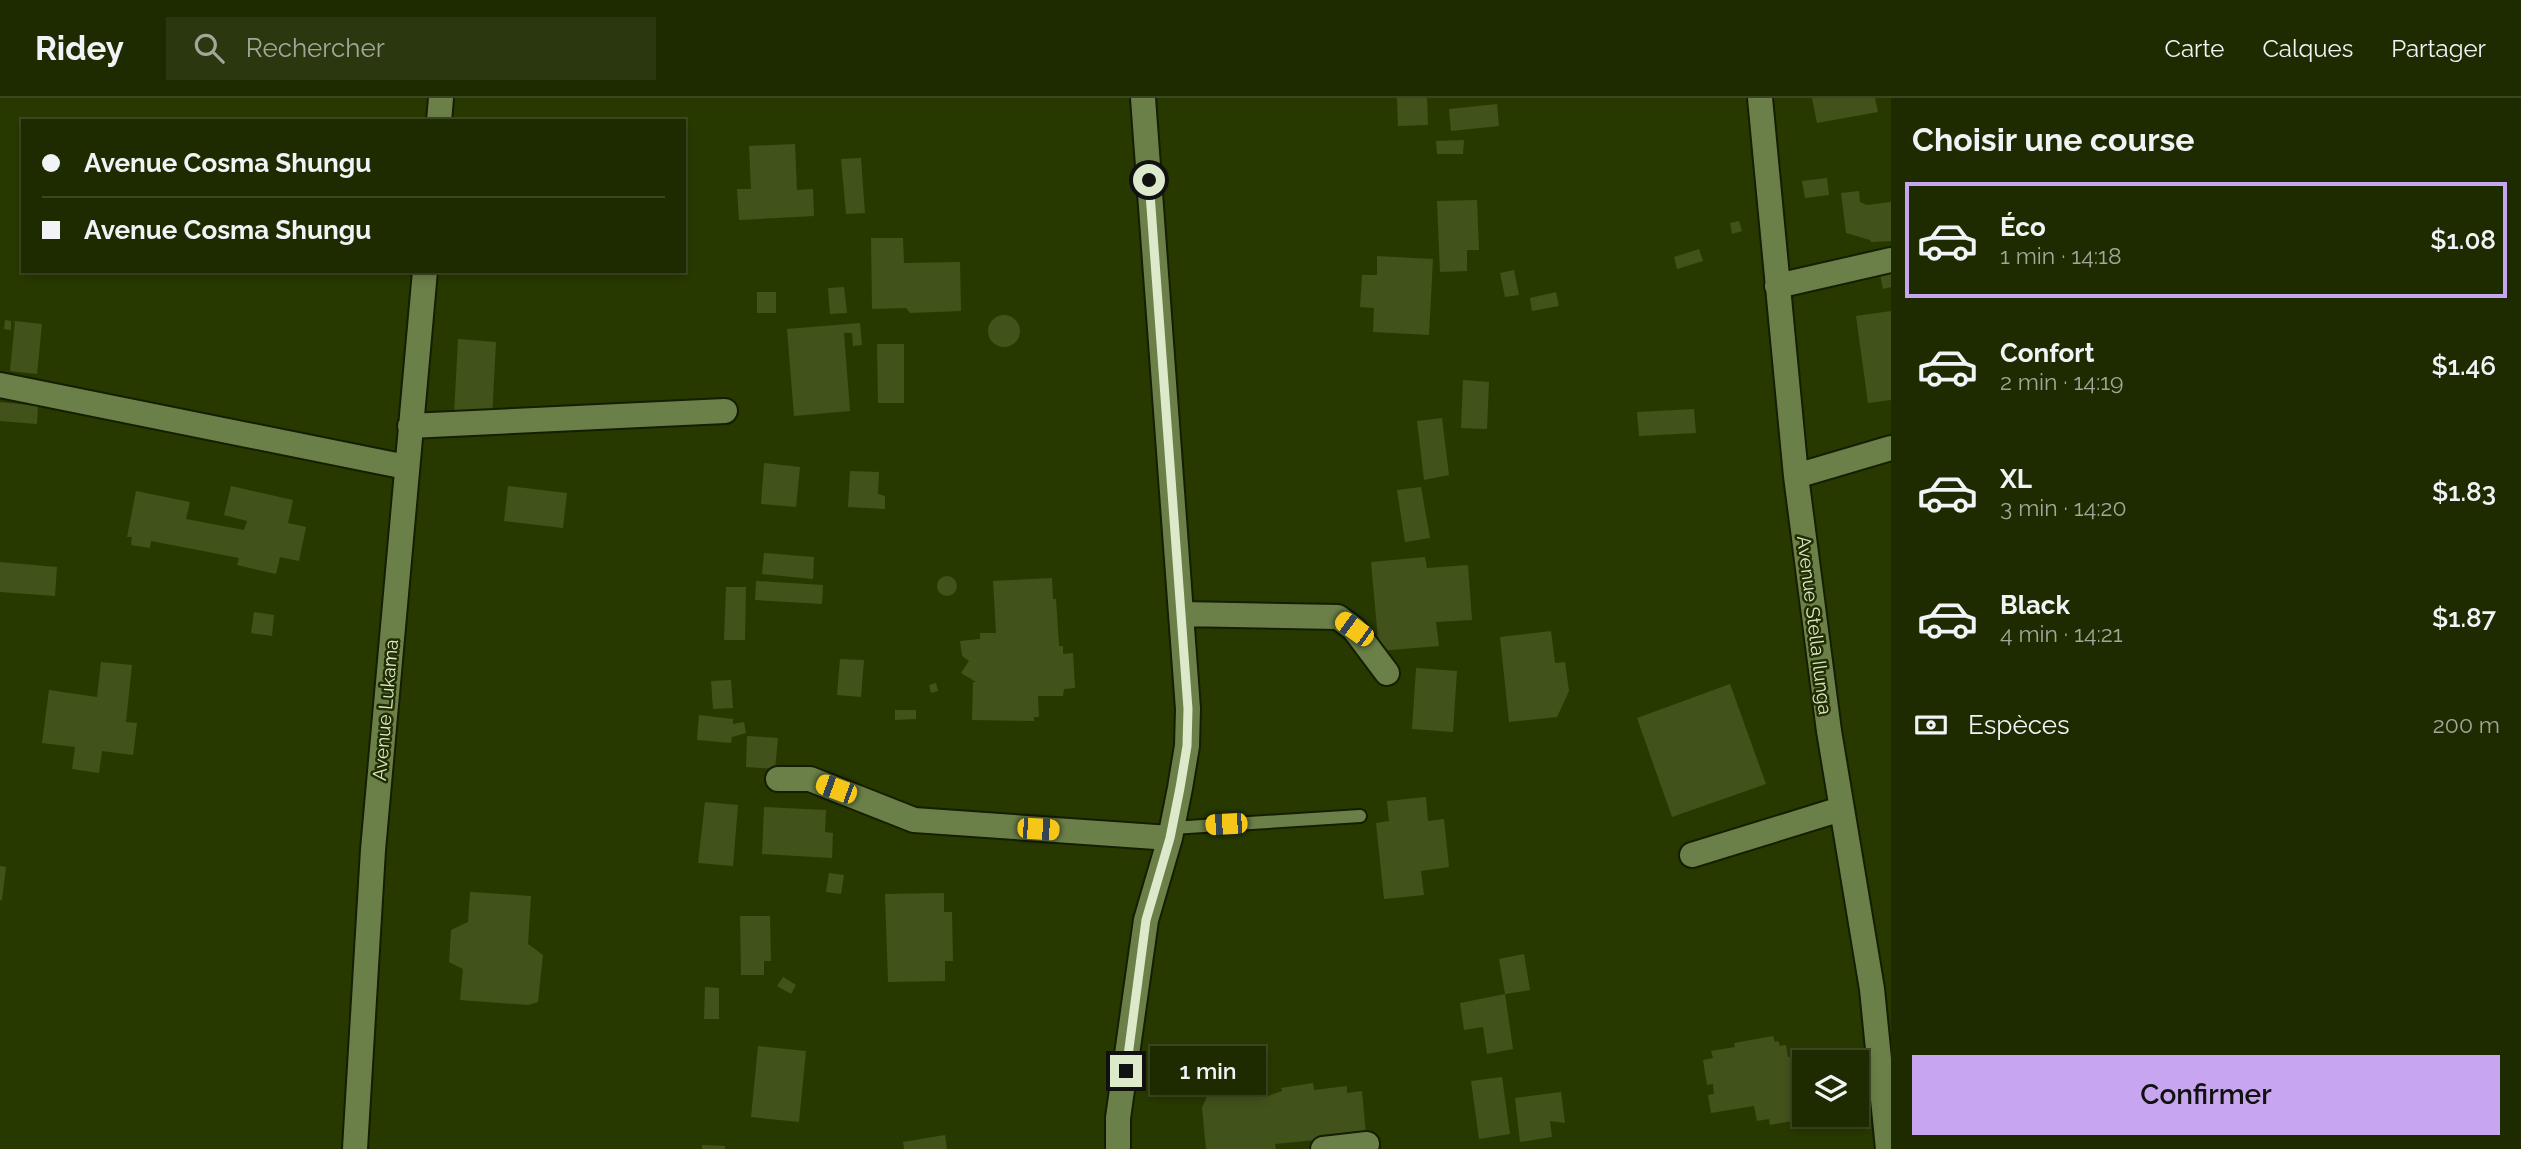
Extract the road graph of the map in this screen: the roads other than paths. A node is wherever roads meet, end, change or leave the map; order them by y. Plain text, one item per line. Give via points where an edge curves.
1 (441, 98) edge
2 (1143, 98) edge
3 (1760, 98) edge
4 (439, 119) edge
5 (1891, 260) edge
6 (425, 273) edge
7 (1777, 286) junction
8 (0, 385) edge
9 (725, 411) dead end
10 (410, 426) junction
11 (1891, 448) edge
12 (406, 467) junction
13 (1796, 477) junction
14 (1181, 614) junction
15 (1387, 673) dead end
16 (778, 779) dead end
17 (1841, 809) junction
18 (1360, 816) dead end
19 (1171, 833) junction
20 (1692, 855) dead end
21 (1367, 1144) dead end
22 (355, 1149) edge
23 (1118, 1149) edge
24 (1323, 1149) edge
25 (1888, 1149) edge

1 - 4 street
2 - 14 street
3 - 7 street, Avenue Stella Ilunga
5 - 7 street
6 - 10 street, Avenue Lukama
7 - 13 street, Avenue Stella Ilunga
8 - 12 street
9 - 10 street
10 - 12 street, Avenue Lukama
11 - 13 street
12 - 22 street, Avenue Lukama via 373,850
13 - 17 street, Avenue Stella Ilunga
14 - 15 street via 1338,617 1354,629
14 - 19 street via 1187,746
16 - 19 street via 810,779 914,820
17 - 20 street
17 - 25 street, Avenue Stella Ilunga via 1872,989
18 - 19 lane
19 - 23 street via 1146,920 1118,1118
21 - 24 street

